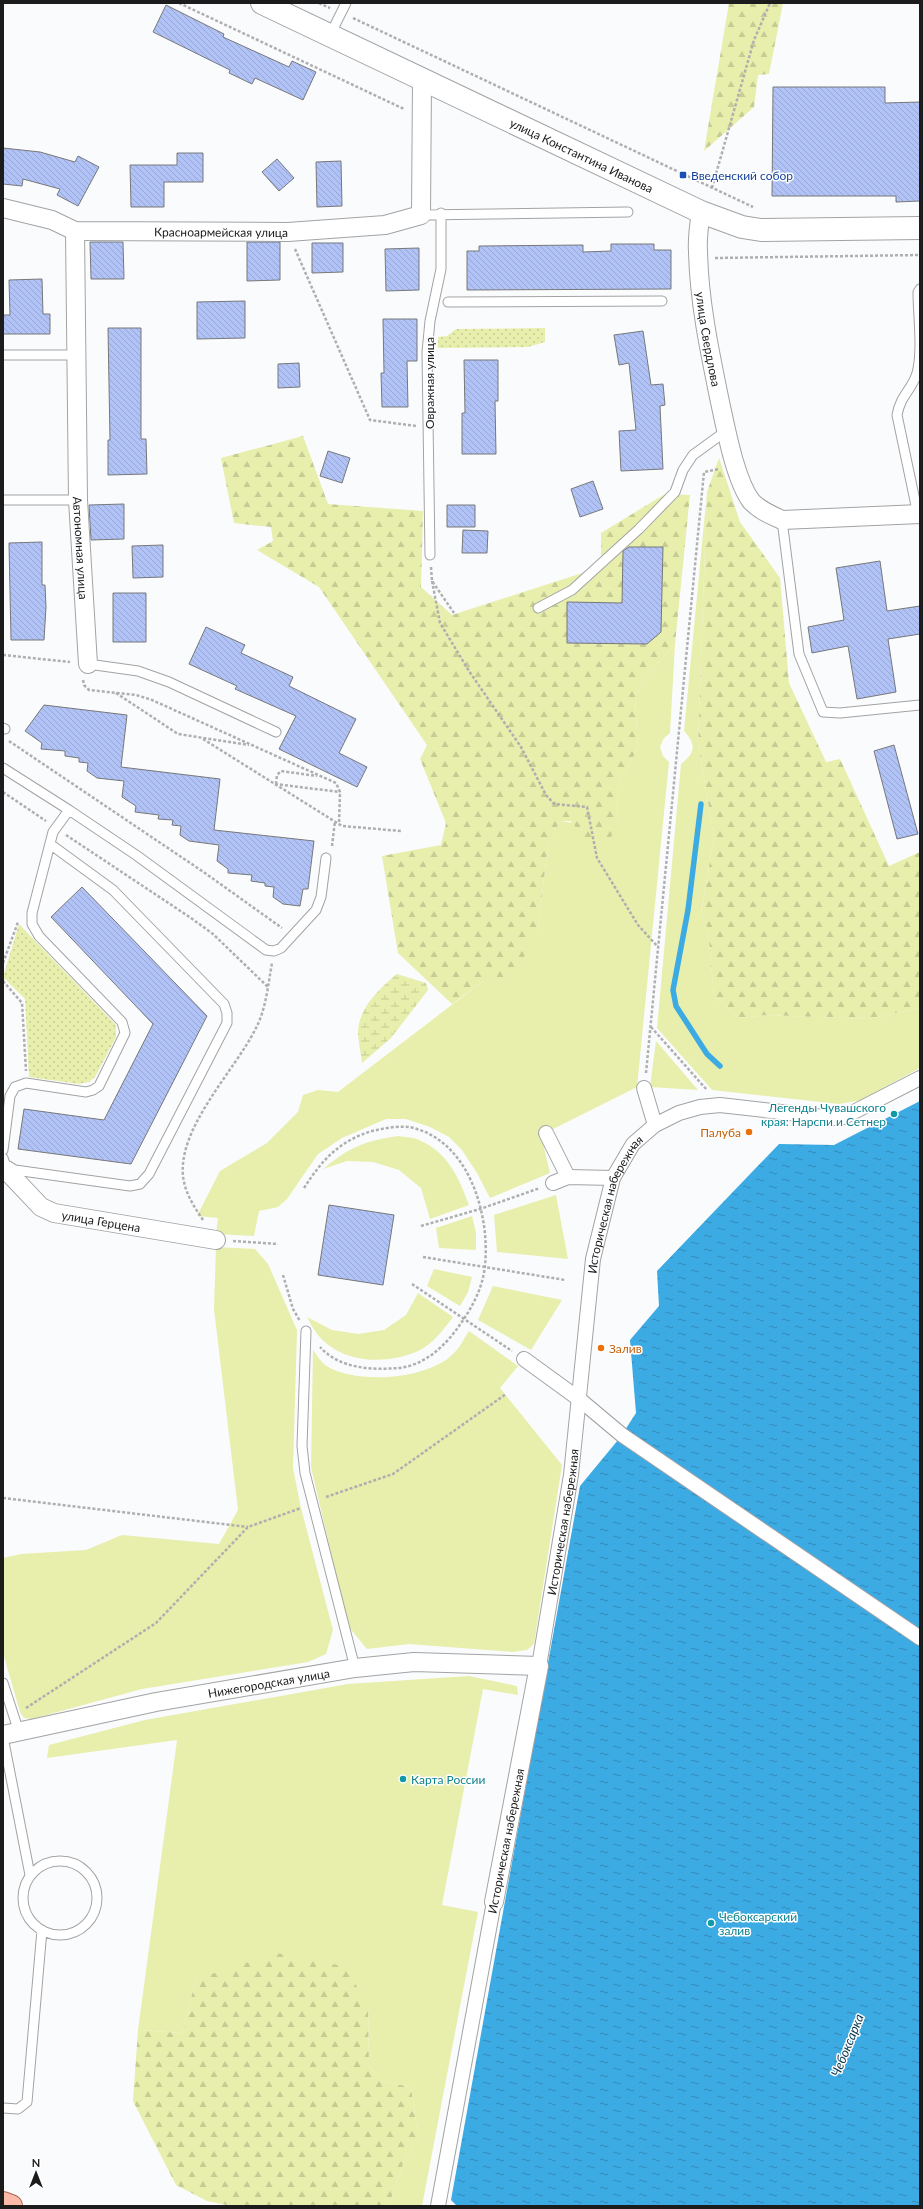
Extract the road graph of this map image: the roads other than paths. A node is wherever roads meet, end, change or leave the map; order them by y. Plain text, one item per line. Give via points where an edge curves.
1 (262, 3) edge
2 (345, 3) edge
3 (330, 35) junction
4 (422, 79) junction
5 (3, 208) edge
6 (628, 212) dead end
7 (701, 212) junction
8 (441, 213) junction
9 (422, 215) junction
10 (920, 228) edge
11 (75, 231) junction
12 (920, 289) edge
13 (662, 301) dead end
14 (448, 302) dead end
15 (3, 355) edge
16 (77, 355) junction
17 (726, 431) junction
18 (3, 500) edge
19 (78, 500) junction
20 (919, 514) edge
21 (782, 520) junction
22 (430, 555) road end
23 (538, 608) dead end
24 (85, 663) joint
25 (920, 705) edge
26 (276, 732) dead end
27 (3, 768) edge
28 (69, 810) junction
29 (50, 844) junction
30 (328, 856) road end
31 (920, 1078) edge
32 (644, 1088) road end
33 (655, 1126) junction
34 (546, 1133) dead end
35 (3, 1150) edge
36 (3, 1158) edge
37 (3, 1170) edge
38 (568, 1177) junction
39 (613, 1178) junction
40 (553, 1183) road end
41 (216, 1240) road end
42 (306, 1331) road end
43 (524, 1359) road end
44 (579, 1399) junction
45 (920, 1638) edge
46 (539, 1666) junction
47 (355, 1668) junction
48 (3, 1683) edge
49 (9, 1730) edge
50 (30, 1875) junction
51 (494, 1902) joint
52 (42, 1930) junction
53 (3, 2108) edge
54 (3, 2202) edge
55 (11, 2206) edge
56 (438, 2206) edge

1 - 3 street, улица Константина Иванова
2 - 3 lane
3 - 4 street, улица Константина Иванова
4 - 7 street, улица Константина Иванова
4 - 9 street
5 - 11 street, Красноармейская улица via 52,220
6 - 8 lane, Красноармейская улица
7 - 10 street, улица Константина Иванова via 742,227 761,230
7 - 17 street, улица Свердлова via 698,252 702,301
8 - 9 lane, Красноармейская улица
8 - 22 lane, Овражная улица via 441,269 428,345
9 - 11 street, Красноармейская улица via 385,225 288,232
11 - 16 street, Автономная улица
12 - 20 lane via 919,362 916,375 900,401 897,415
13 - 14 lane
15 - 16 lane
16 - 19 street, Автономная улица
17 - 21 street, улица Свердлова via 735,465 751,500 765,512
17 - 23 lane via 693,455 683,470 675,492 639,528 572,590
18 - 19 lane
19 - 24 street, Автономная улица
20 - 21 street
21 - 25 lane via 799,654 823,712 840,713
24 - 26 lane via 138,671 169,682
27 - 28 lane
28 - 29 lane via 55,827
28 - 30 lane via 173,881 262,948 274,951 293,936 312,916 319,904
29 - 35 lane via 32,913 32,924 39,936 122,1022 125,1033 99,1086 93,1090 86,1092 19,1084 12,1091
29 - 36 lane via 119,895 224,1004 228,1018 146,1179 140,1184 130,1186 15,1170 5,1164
31 - 33 street, Историческая набережная via 844,1117 720,1105 680,1113
32 - 33 street
33 - 39 street, Историческая набережная via 633,1144
34 - 38 street
37 - 41 street, улица Герцена via 41,1207 54,1213
38 - 39 street
38 - 40 street
39 - 44 street, Историческая набережная via 593,1259
42 - 47 lane via 302,1446 305,1473
43 - 44 street
44 - 45 street via 622,1435
44 - 46 street, Историческая набережная via 571,1475
46 - 47 street, Нижегородская улица via 414,1662
46 - 51 street, Историческая набережная
47 - 49 street, Нижегородская улица
48 - 49 lane
49 - 50 lane
50 - 52 lane via 24,1887 25,1912
50 - 52 lane via 49,1863 66,1862 82,1869 95,1887 95,1910 79,1930 67,1934 54,1934
51 - 56 street, Историческая набережная
52 - 53 lane via 27,2102 18,2109
54 - 55 main road

